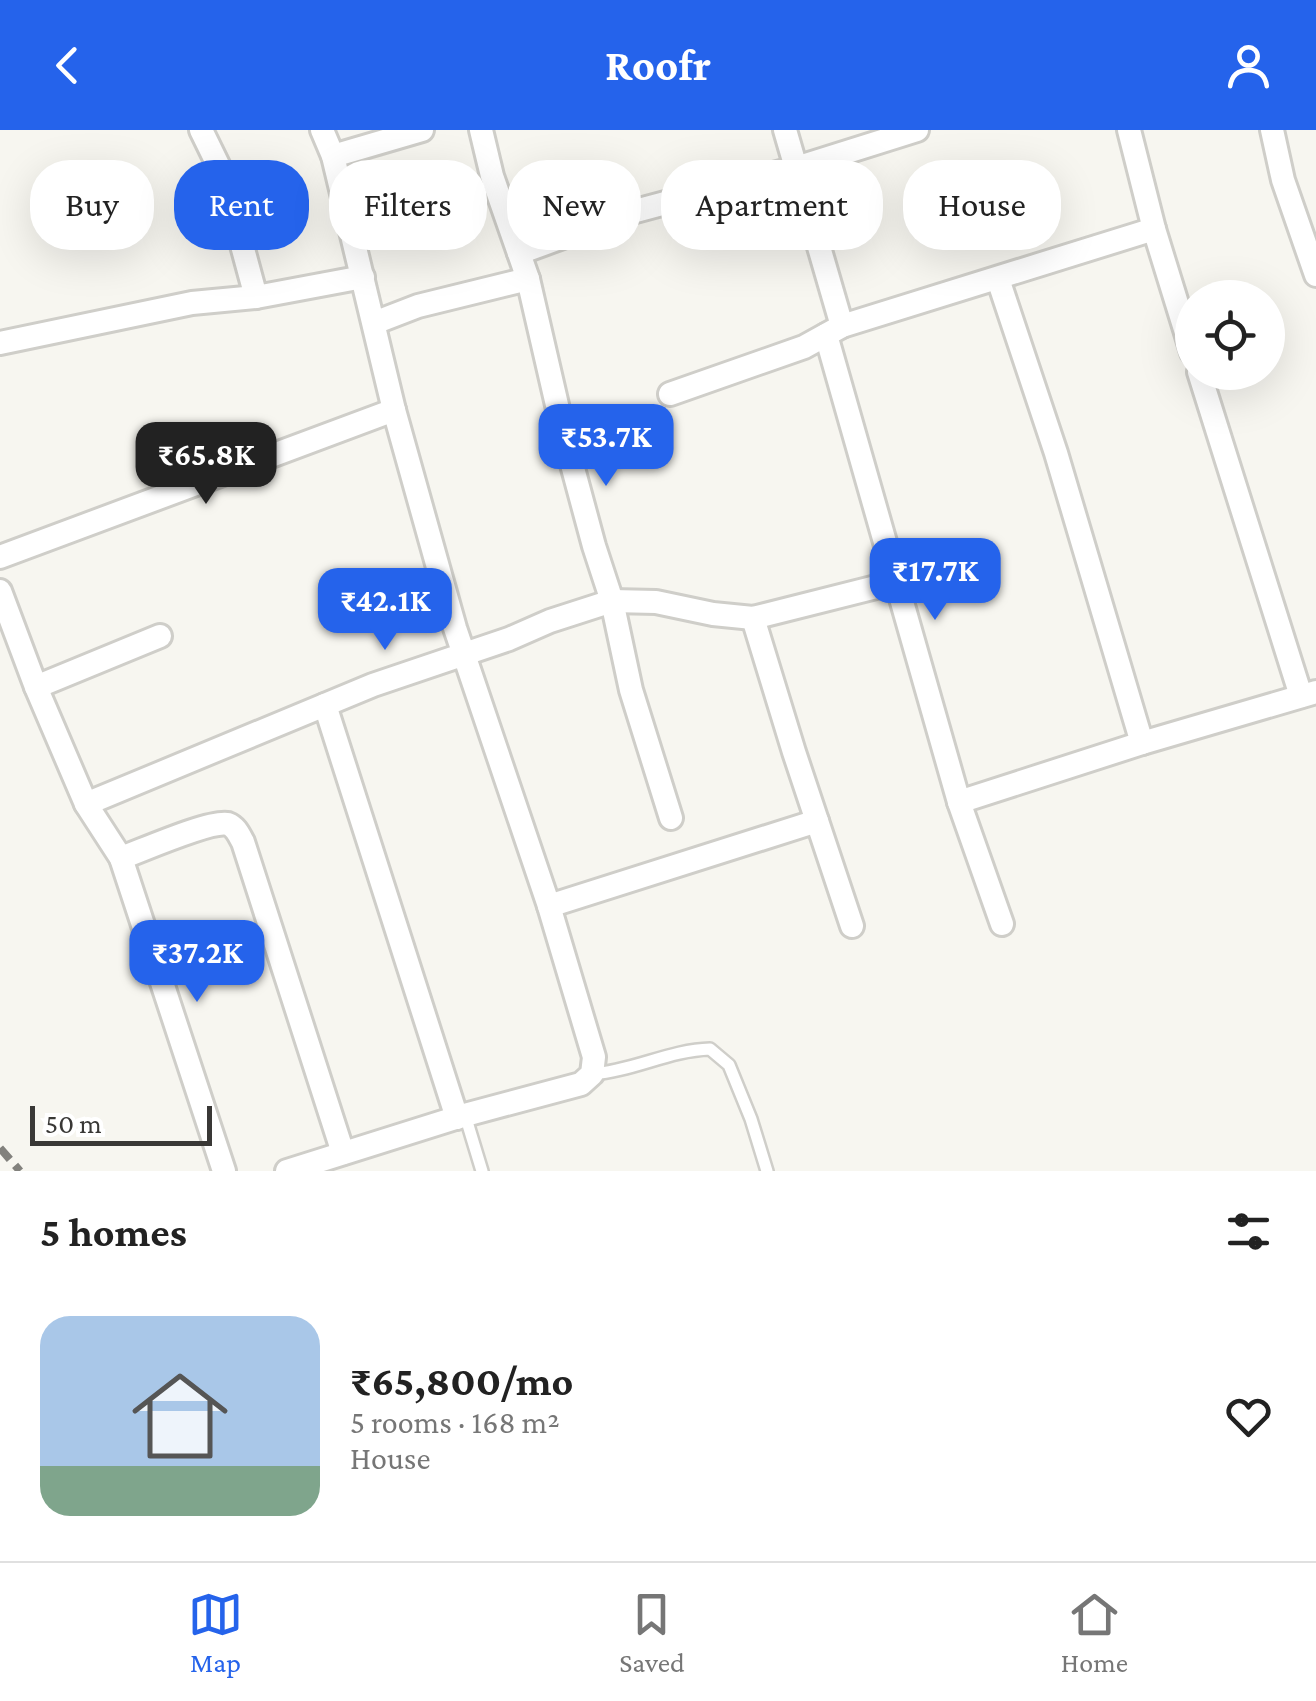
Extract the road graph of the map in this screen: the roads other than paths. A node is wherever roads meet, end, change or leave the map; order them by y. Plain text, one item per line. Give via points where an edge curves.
1 (201, 130) edge
2 (322, 130) edge
3 (422, 130) edge
4 (481, 130) edge
5 (785, 130) edge
6 (918, 130) edge
7 (1129, 130) edge
8 (1272, 130) edge
9 (332, 156) junction
10 (794, 160) edge
11 (822, 160) edge
12 (661, 204) edge
13 (1154, 229) junction
14 (815, 250) edge
15 (519, 253) junction
16 (1316, 274) edge
17 (363, 277) junction
18 (528, 278) junction
19 (998, 278) junction
20 (256, 297) junction
21 (1175, 297) edge
22 (374, 323) junction
23 (834, 330) junction
24 (0, 343) edge
25 (1205, 390) edge
26 (670, 394) dead end
27 (394, 410) junction
28 (0, 556) edge
29 (896, 582) junction
30 (0, 591) edge
31 (612, 601) junction
32 (754, 618) junction
33 (160, 636) dead end
34 (464, 653) junction
35 (36, 687) junction
36 (1308, 694) edge
37 (325, 705) junction
38 (1142, 743) junction
39 (958, 802) junction
40 (86, 804) junction
41 (670, 818) dead end
42 (818, 821) junction
43 (121, 858) junction
44 (549, 906) junction
45 (1002, 924) dead end
46 (852, 926) dead end
47 (592, 1074) junction
48 (461, 1116) junction
49 (346, 1162) edge
50 (224, 1171) edge
51 (287, 1171) edge
52 (482, 1171) edge
53 (767, 1171) edge

1 - 20 street via 223,175
2 - 9 street
3 - 9 street
4 - 15 street
5 - 10 street
6 - 11 street
7 - 13 street
8 - 16 street
9 - 17 street
12 - 15 street
13 - 19 street
13 - 21 street
14 - 23 street
15 - 18 street
17 - 20 street
17 - 22 street
18 - 22 street
18 - 31 street via 562,431
19 - 23 street
19 - 38 street
20 - 24 street via 192,303
22 - 27 street
23 - 26 street
23 - 29 street
25 - 36 street
27 - 28 street
27 - 34 street
29 - 32 street
29 - 39 street
30 - 35 street
31 - 32 street
31 - 34 street
31 - 41 street
32 - 42 street
33 - 35 street
34 - 37 street
34 - 44 street
35 - 40 street
36 - 38 street
37 - 40 street
37 - 48 street
38 - 39 street
39 - 45 street
40 - 43 street
42 - 44 street
42 - 46 street
43 - 49 street via 206,827 236,829
43 - 50 street
44 - 47 street via 594,1057
47 - 48 street via 581,1084
47 - 53 lane via 710,1049 729,1065
48 - 49 street
48 - 52 lane
49 - 51 street

